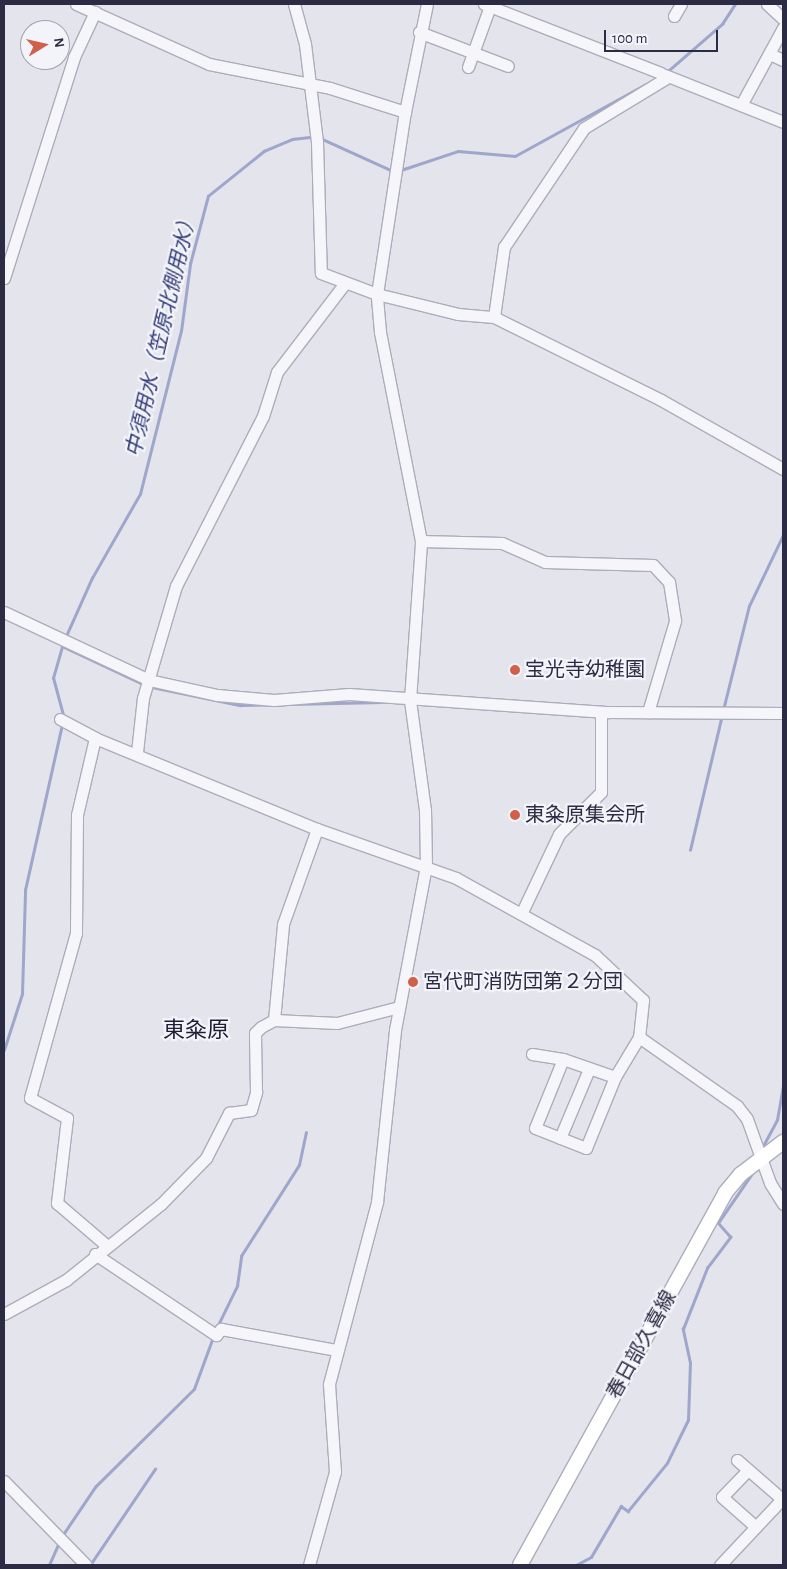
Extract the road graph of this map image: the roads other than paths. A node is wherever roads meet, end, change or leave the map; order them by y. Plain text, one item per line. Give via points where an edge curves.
1 (76, 4) edge
2 (294, 4) edge
3 (427, 4) edge
4 (681, 4) edge
5 (767, 4) edge
6 (487, 5) edge
7 (94, 12) junction
8 (674, 16) dead end
9 (783, 19) edge
10 (783, 28) edge
11 (419, 32) junction
12 (473, 53) junction
13 (770, 54) junction
14 (783, 60) edge
15 (508, 66) dead end
16 (468, 67) dead end
17 (665, 75) junction
18 (309, 87) junction
19 (741, 105) junction
20 (405, 112) junction
21 (783, 122) edge
22 (4, 278) edge
23 (345, 283) junction
24 (378, 294) junction
25 (494, 317) junction
26 (783, 469) edge
27 (421, 541) junction
28 (4, 612) edge
29 (149, 680) junction
30 (410, 700) junction
31 (602, 712) junction
32 (648, 712) junction
33 (783, 712) edge
34 (60, 719) dead end
35 (95, 738) junction
36 (137, 752) junction
37 (317, 829) junction
38 (426, 866) junction
39 (522, 912) junction
40 (399, 1007) junction
41 (274, 1020) junction
42 (639, 1037) junction
43 (532, 1054) dead end
44 (563, 1059) junction
45 (589, 1069) junction
46 (615, 1077) junction
47 (560, 1138) junction
48 (783, 1142) edge
49 (762, 1155) junction
50 (783, 1204) edge
51 (106, 1246) junction
52 (95, 1254) junction
53 (4, 1314) edge
54 (337, 1350) junction
55 (737, 1460) dead end
56 (748, 1470) junction
57 (4, 1481) edge
58 (783, 1499) edge
59 (756, 1527) junction
60 (86, 1565) edge
61 (309, 1565) edge
62 (520, 1565) edge
63 (720, 1565) edge

1 - 7 street
2 - 18 street
3 - 11 street
4 - 8 street
5 - 9 street
6 - 12 street
6 - 17 street
7 - 18 street via 209,64
7 - 22 street via 74,57
10 - 13 street
11 - 12 street
11 - 20 street
12 - 15 street
12 - 16 street
13 - 14 street
13 - 19 street
17 - 19 street
17 - 25 street via 584,128 504,247
18 - 20 street via 330,88
18 - 23 street via 318,151 321,273
19 - 21 street
20 - 24 street
23 - 24 street
23 - 29 street via 277,372 263,416 176,586
24 - 25 street via 458,314
24 - 27 street via 380,332
25 - 26 street via 661,400
27 - 30 street
27 - 32 street via 502,543 545,562 641,562 653,565 669,582 675,621
28 - 29 street
29 - 30 street via 210,694 274,700 349,694
29 - 36 street
30 - 31 street
30 - 38 street via 425,810
31 - 32 street via 614,707
31 - 39 street via 601,792 558,834
32 - 33 street
34 - 35 street
35 - 36 street
35 - 51 street via 77,823 76,933 30,1098 67,1118 57,1203
36 - 37 street
37 - 38 street
37 - 41 street via 283,924
38 - 39 street
38 - 40 street
39 - 42 street via 595,955 636,990 645,1013
40 - 41 street via 337,1023
40 - 54 street via 377,1202
41 - 51 street via 255,1033 256,1092 251,1110 229,1114 197,1170
42 - 46 street
42 - 49 street via 737,1106
43 - 44 street
44 - 45 street
44 - 47 street via 535,1128
45 - 46 street
45 - 47 street
46 - 47 street via 586,1148
48 - 49 main road, 春日部久喜線
49 - 50 street via 770,1183
49 - 62 main road, 春日部久喜線 via 725,1194
51 - 52 street
52 - 53 street via 66,1280
52 - 54 street via 216,1335 221,1329
54 - 61 street via 329,1384 335,1472
55 - 56 street
56 - 58 street
56 - 59 street via 722,1497
57 - 60 street
58 - 59 street
59 - 63 street

